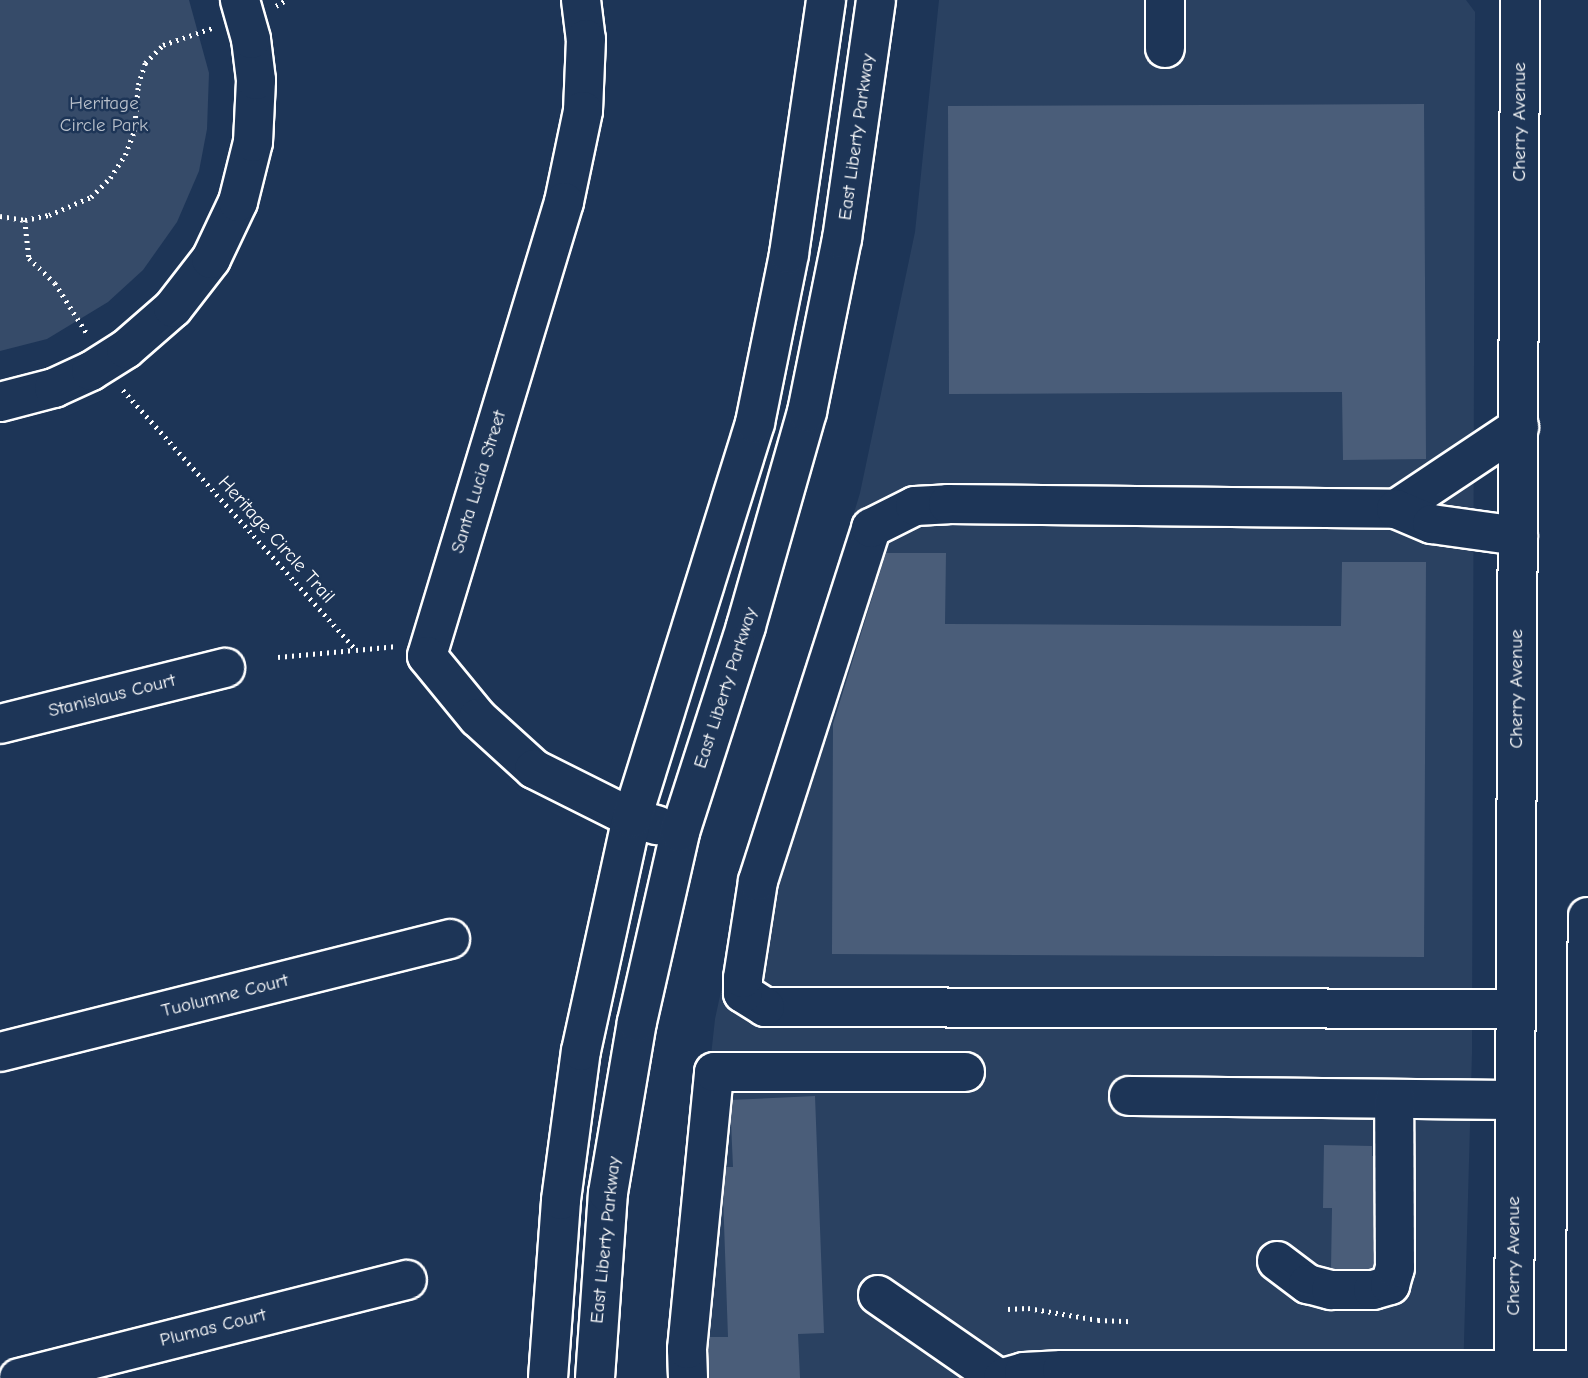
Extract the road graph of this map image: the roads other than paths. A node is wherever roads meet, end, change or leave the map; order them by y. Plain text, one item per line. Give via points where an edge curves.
1 (581, 0) edge
2 (826, 0) edge
3 (876, 0) edge
4 (1165, 0) edge
5 (1520, 0) edge
6 (256, 4) edge
7 (1165, 48) dead end
8 (0, 402) edge
9 (1518, 427) junction
10 (1396, 509) junction
11 (1518, 536) junction
12 (225, 668) dead end
13 (0, 724) edge
14 (632, 818) junction
15 (680, 832) junction
16 (1588, 917) edge
17 (450, 939) dead end
18 (1516, 1009) junction
19 (0, 1052) edge
20 (965, 1072) dead end
21 (1129, 1096) dead end
22 (1394, 1099) junction
23 (1515, 1100) junction
24 (1278, 1261) dead end
25 (407, 1280) dead end
26 (878, 1295) dead end
27 (1587, 1373) edge
28 (1514, 1374) edge
29 (19, 1378) edge
30 (548, 1378) edge
31 (595, 1378) edge
32 (688, 1378) edge
33 (1001, 1378) edge

1 - 14 street, Santa Lucia Street via 586,39 583,111 564,202 427,656 478,718 534,769
2 - 14 street via 789,254 755,423
3 - 15 street, East Liberty Parkway via 842,239 807,412
4 - 7 street
5 - 9 street, Cherry Avenue
6 - 8 street via 253,142 238,202 211,258 173,308 126,349 54,388
9 - 10 street
9 - 11 street, Cherry Avenue
10 - 11 street via 1432,524
10 - 18 street via 948,504 915,506 871,528 758,881 743,993 765,1007
11 - 18 street, Cherry Avenue
12 - 13 street, Stanislaus Court
14 - 15 street, Santa Lucia Street
14 - 30 street via 604,935 569,1126
15 - 31 street, East Liberty Parkway via 636,1021 608,1193
16 - 27 street
17 - 19 street, Tuolumne Court
18 - 23 street, Cherry Avenue
20 - 32 street via 714,1072
21 - 22 street
22 - 23 street
22 - 24 street via 1395,1268 1390,1285 1373,1290 1331,1290 1308,1284
23 - 28 street, Cherry Avenue
25 - 29 street, Plumas Court
26 - 33 street
27 - 28 street
28 - 33 street via 1062,1370

